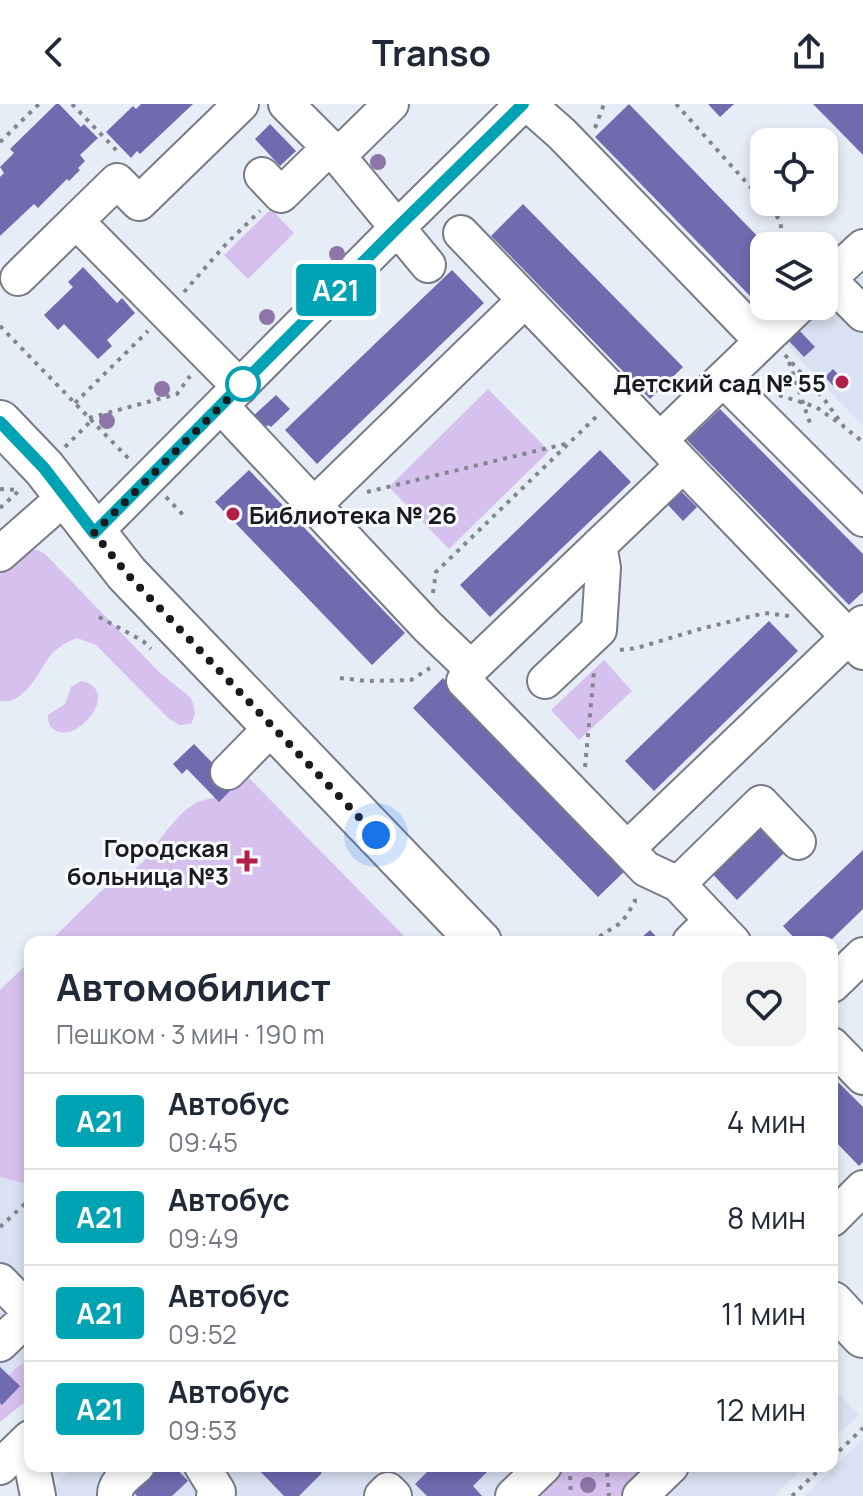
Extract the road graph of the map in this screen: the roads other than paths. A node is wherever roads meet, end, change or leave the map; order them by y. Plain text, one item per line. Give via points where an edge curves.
1 (241, 104) edge
2 (286, 104) edge
3 (391, 104) edge
4 (526, 104) edge
5 (333, 152) junction
6 (270, 184) road end
7 (76, 221) junction
8 (397, 228) junction
9 (461, 233) dead end
10 (863, 247) edge
11 (428, 265) dead end
12 (838, 270) edge
13 (18, 278) dead end
14 (838, 292) edge
15 (525, 300) junction
16 (863, 314) edge
17 (784, 320) edge
18 (765, 338) junction
19 (723, 379) junction
20 (231, 396) junction
21 (0, 422) edge
22 (660, 440) junction
23 (683, 465) junction
24 (66, 496) junction
25 (318, 502) junction
26 (863, 519) edge
27 (94, 533) junction
28 (599, 545) junction
29 (0, 554) edge
30 (852, 633) edge
31 (462, 660) junction
32 (545, 681) dead end
33 (272, 727) junction
34 (228, 772) dead end
35 (798, 842) dead end
36 (637, 859) junction
37 (678, 884) junction
38 (712, 935) edge
39 (474, 936) edge
40 (863, 955) edge
41 (838, 979) edge
42 (838, 1051) edge
43 (863, 1077) edge
44 (863, 1188) edge
45 (838, 1213) edge
46 (0, 1281) edge
47 (24, 1307) edge
48 (24, 1320) edge
49 (0, 1344) edge
50 (26, 1472) edge
51 (131, 1472) edge
52 (538, 1472) edge
53 (665, 1472) edge
54 (38, 1496) edge
55 (115, 1496) edge
56 (382, 1496) edge
57 (394, 1496) edge
58 (513, 1496) edge
59 (640, 1496) edge

1 - 7 street via 139,203 117,181
2 - 5 street
3 - 5 street
4 - 8 street
4 - 18 street
5 - 6 street via 281,195
5 - 8 street
7 - 13 street
7 - 20 street via 166,312
8 - 11 street
8 - 20 street
9 - 15 street
10 - 12 street
14 - 16 street
15 - 22 street
15 - 25 street
17 - 18 street
18 - 19 street
19 - 22 street
19 - 26 street
20 - 25 street
20 - 27 street
21 - 24 main road
22 - 23 street
23 - 28 street
23 - 30 street
24 - 27 main road
24 - 29 street
25 - 31 street
27 - 33 main road
28 - 31 street
28 - 32 street via 599,630 590,648
30 - 36 street
31 - 36 street via 464,681
33 - 34 street
33 - 39 main road
35 - 37 street via 761,803
36 - 37 street
37 - 38 street
40 - 41 street
42 - 43 street
44 - 45 street
46 - 47 street
48 - 49 street
50 - 54 street
51 - 55 street
52 - 58 street
53 - 59 street
56 - 57 street via 388,1490

